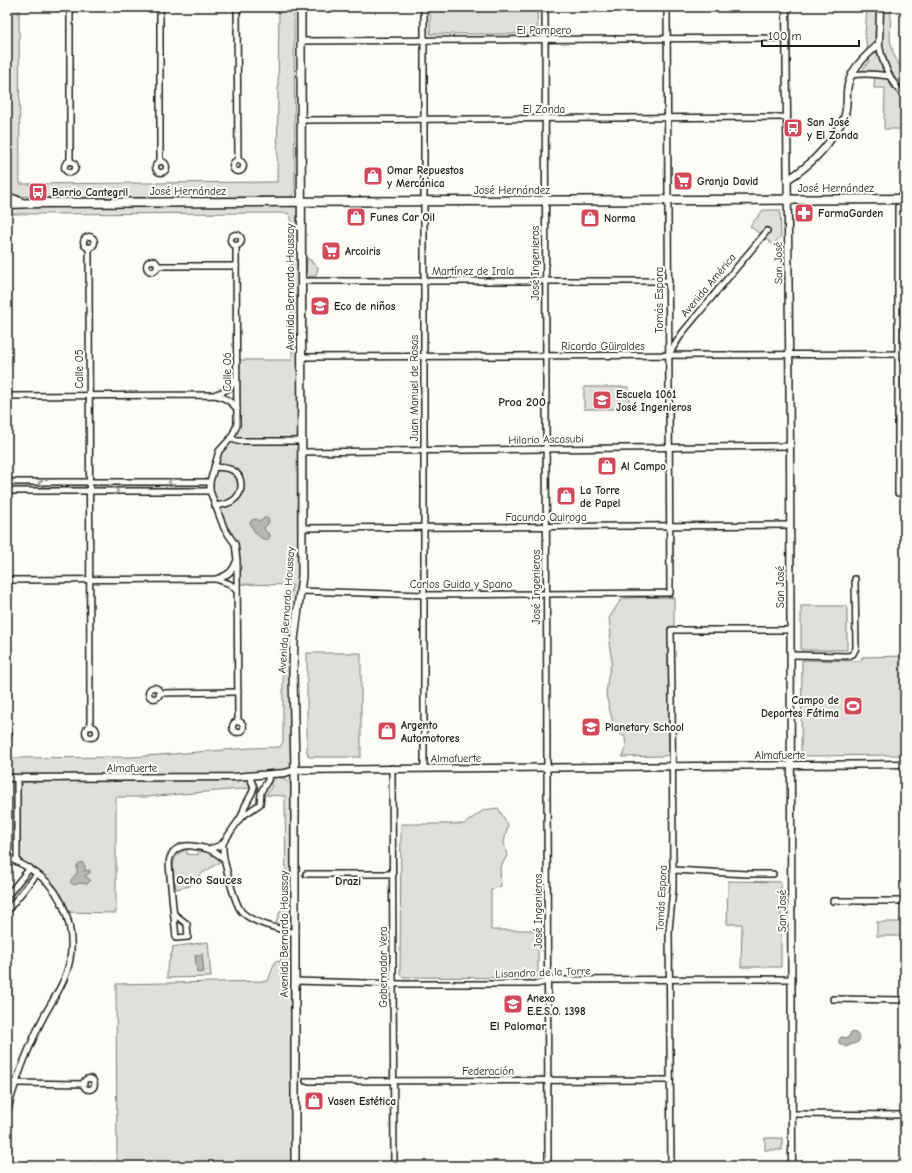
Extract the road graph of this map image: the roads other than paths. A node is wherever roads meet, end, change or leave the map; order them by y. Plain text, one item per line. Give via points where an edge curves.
1 (70, 7) edge
2 (160, 7) edge
3 (237, 7) edge
4 (301, 7) edge
5 (424, 7) edge
6 (545, 7) edge
7 (667, 7) edge
8 (786, 7) edge
9 (880, 7) edge
10 (787, 38) junction
11 (667, 39) junction
12 (423, 40) junction
13 (545, 40) junction
14 (301, 41) junction
15 (879, 44) junction
16 (851, 75) junction
17 (889, 76) junction
18 (905, 97) edge
19 (787, 117) junction
20 (668, 118) junction
21 (545, 119) junction
22 (301, 120) junction
23 (424, 120) junction
24 (238, 160) dead end
25 (70, 161) dead end
26 (160, 161) dead end
27 (787, 180) junction
28 (7, 197) edge
29 (788, 199) junction
30 (905, 199) edge
31 (545, 200) junction
32 (668, 200) junction
33 (424, 201) junction
34 (301, 202) junction
35 (23, 203) junction
36 (7, 204) edge
37 (898, 207) dead end
38 (767, 231) dead end
39 (236, 246) dead end
40 (89, 247) dead end
41 (158, 266) dead end
42 (236, 266) junction
43 (301, 281) junction
44 (424, 281) junction
45 (545, 281) junction
46 (668, 281) junction
47 (898, 354) junction
48 (905, 354) edge
49 (669, 355) junction
50 (789, 355) junction
51 (546, 356) junction
52 (302, 357) junction
53 (424, 357) junction
54 (237, 376) junction
55 (215, 394) junction
56 (90, 395) junction
57 (7, 396) edge
58 (237, 409) junction
59 (231, 438) junction
60 (302, 441) junction
61 (790, 446) junction
62 (669, 447) junction
63 (546, 448) junction
64 (424, 450) junction
65 (302, 452) junction
66 (214, 467) junction
67 (7, 482) edge
68 (210, 482) junction
69 (90, 483) junction
70 (7, 491) edge
71 (90, 491) junction
72 (210, 491) junction
73 (898, 493) dead end
74 (215, 506) junction
75 (790, 525) junction
76 (669, 526) junction
77 (424, 527) junction
78 (546, 527) junction
79 (302, 528) junction
80 (237, 560) junction
81 (90, 579) junction
82 (216, 579) junction
83 (855, 579) dead end
84 (7, 580) edge
85 (237, 591) junction
86 (301, 591) junction
87 (670, 593) joint
88 (546, 594) junction
89 (424, 595) junction
90 (790, 630) junction
91 (791, 655) junction
92 (238, 692) junction
93 (159, 693) dead end
94 (238, 722) dead end
95 (90, 727) dead end
96 (7, 729) edge
97 (7, 737) edge
98 (905, 764) edge
99 (791, 765) junction
100 (672, 766) junction
101 (547, 767) junction
102 (392, 768) junction
103 (424, 768) junction
104 (295, 770) junction
105 (269, 775) junction
106 (249, 776) junction
107 (7, 778) edge
108 (17, 778) junction
109 (254, 787) junction
110 (261, 792) junction
111 (241, 817) junction
112 (223, 843) junction
113 (209, 849) junction
114 (7, 857) edge
115 (223, 858) junction
116 (17, 861) junction
117 (28, 867) junction
118 (673, 870) junction
119 (37, 874) junction
120 (306, 874) dead end
121 (393, 874) junction
122 (773, 874) dead end
123 (7, 896) edge
124 (833, 901) dead end
125 (905, 901) edge
126 (7, 911) edge
127 (174, 914) junction
128 (295, 933) junction
129 (792, 979) junction
130 (669, 980) junction
131 (295, 981) junction
132 (548, 981) junction
133 (393, 984) junction
134 (833, 999) dead end
135 (905, 1000) edge
136 (7, 1080) edge
137 (670, 1080) junction
138 (306, 1081) dead end
139 (394, 1081) junction
140 (548, 1081) junction
141 (15, 1083) junction
142 (84, 1084) dead end
143 (7, 1114) edge
144 (792, 1114) junction
145 (905, 1115) edge
146 (86, 1166) edge
147 (92, 1166) edge
148 (295, 1166) edge
149 (394, 1166) edge
150 (548, 1166) edge
151 (671, 1166) edge
152 (792, 1166) edge

1 - 25 street
2 - 26 street
3 - 24 street
4 - 14 main road, Avenida Bernardo Houssay
5 - 12 street, Juan Manuel de Rosas
6 - 13 street, José Ingenieros
7 - 11 street, Tomás Espora
8 - 10 street, San José
9 - 15 street
10 - 11 street, El Pampero
10 - 19 street, San José
11 - 13 street, El Pampero
11 - 20 street, Tomás Espora
12 - 13 street, El Pampero
12 - 14 street, El Pampero
12 - 23 street, Juan Manuel de Rosas
13 - 21 street, José Ingenieros
14 - 22 main road, Avenida Bernardo Houssay
15 - 16 street via 857,64
15 - 17 street
16 - 17 street
16 - 27 street via 844,119 828,145 811,163
17 - 18 street
19 - 20 street, El Zonda
19 - 27 street, San José
20 - 21 street, El Zonda
20 - 32 street, Tomás Espora
21 - 23 street, El Zonda
21 - 31 street, José Ingenieros
22 - 23 street, El Zonda
22 - 34 main road, Avenida Bernardo Houssay
23 - 33 street, Juan Manuel de Rosas
27 - 29 street, San José
28 - 35 main road, José Hernández
29 - 30 main road, José Hernández
29 - 32 main road, José Hernández
29 - 50 street, San José
31 - 32 main road, José Hernández
31 - 33 main road, José Hernández
31 - 45 street, José Ingenieros
32 - 46 street, Tomás Espora
33 - 34 main road, José Hernández
33 - 44 street, Juan Manuel de Rosas
34 - 35 main road, José Hernández
34 - 43 main road, Avenida Bernardo Houssay
35 - 36 main road, José Hernández
37 - 47 street
38 - 49 street, Avenida América via 682,332
39 - 42 street, Calle O6
40 - 56 street, Calle O5
41 - 42 street
42 - 54 street, Calle O6
43 - 44 street, Martínez de Irala
43 - 52 main road, Avenida Bernardo Houssay
44 - 45 street, Martínez de Irala
44 - 53 street, Juan Manuel de Rosas
45 - 46 street, Martínez de Irala
45 - 51 street, José Ingenieros
46 - 49 street, Tomás Espora
47 - 48 street, Ricardo Güiraldes
47 - 50 street, Ricardo Güiraldes
47 - 73 street
49 - 50 street, Ricardo Güiraldes
49 - 51 street, Ricardo Güiraldes
49 - 62 street, Tomás Espora
50 - 61 street, San José
51 - 53 street, Ricardo Güiraldes
51 - 63 street, José Ingenieros
52 - 53 street, Ricardo Güiraldes
52 - 60 main road, Avenida Bernardo Houssay
53 - 64 street, Juan Manuel de Rosas
54 - 55 street via 226,391
54 - 58 street, Calle O6
55 - 56 street
55 - 58 street via 232,402
56 - 57 street
56 - 69 street, Calle O5
58 - 59 street, Calle O6 via 237,425
59 - 60 street via 237,441
59 - 66 street, Calle O6 via 219,451
60 - 65 main road, Avenida Bernardo Houssay
61 - 62 street, Hilario Ascasubi
61 - 75 street, San José
62 - 63 street, Hilario Ascasubi
62 - 76 street, Tomás Espora
63 - 64 street, Hilario Ascasubi
63 - 78 street, José Ingenieros
64 - 65 street, Hilario Ascasubi
64 - 77 street, Juan Manuel de Rosas
65 - 79 main road, Avenida Bernardo Houssay
66 - 68 street, Calle O6
66 - 74 street via 233,470 241,478 242,483 239,495 234,500
69 -> 67 street
68 -> 69 street
68 - 72 street, Calle O6
69 - 71 street, Calle O5
70 - 71 street
71 -> 72 street
71 - 81 street, Calle O5
72 - 74 street
74 - 80 street via 224,528 235,544
75 - 76 street, Facundo Quiroga
75 - 90 street, San José
76 - 78 street, Facundo Quiroga
76 - 87 street, Tomás Espora
77 - 78 street, Facundo Quiroga
77 - 79 street, Facundo Quiroga
77 - 89 street, Juan Manuel de Rosas
78 - 88 street, José Ingenieros
79 - 86 main road, Avenida Bernardo Houssay
80 - 82 street via 233,570 226,576
80 - 85 street
81 - 82 street
81 - 84 street
81 - 95 street, Calle O5
82 - 85 street via 230,584
83 - 91 street via 856,648 853,654
85 - 92 street
86 - 89 street, Carlos Guido y Spano
86 - 104 main road, Avenida Bernardo Houssay via 296,614 293,667
87 - 88 street, Carlos Guido y Spano
88 - 89 street, Carlos Guido y Spano
88 - 101 street, José Ingenieros
89 - 103 street, Juan Manuel de Rosas
90 - 91 street, San José
90 - 100 street, Tomás Espora via 671,630
91 - 99 street, San José
92 - 93 street
92 - 94 street
96 - 97 street
98 - 99 street, Almafuerte
99 - 100 street, Almafuerte
99 - 129 street, San José
100 - 101 street, Almafuerte
100 - 118 street, Tomás Espora
101 - 103 street, Almafuerte
101 - 132 street, José Ingenieros
102 - 103 street, Almafuerte
102 - 104 street, Almafuerte
102 - 121 street, Gobernador Vera
104 - 105 street, Almafuerte
104 - 128 main road, Avenida Bernardo Houssay
105 - 106 street, Almafuerte
105 - 110 street
106 - 108 street, Almafuerte
106 - 109 street
107 - 108 street, Almafuerte
108 - 116 street
109 - 110 street
109 - 111 street
110 - 111 street via 260,804
111 - 112 street
112 - 113 street
112 - 115 street
113 - 115 street
113 - 127 street via 179,847 170,857
114 - 116 street
115 - 128 street via 242,911 262,923
116 - 117 street
117 - 119 street
117 - 123 street
118 - 122 street
118 - 130 street, Tomás Espora
119 - 126 street
119 - 141 street via 48,883 60,900 70,929 71,954 66,976 40,1023
120 - 121 street
121 - 133 street, Gobernador Vera
124 - 125 street
127 - 127 street via 176,938 188,937 187,924
128 - 131 main road, Avenida Bernardo Houssay
129 - 130 street, Lisandro de la Torre
129 - 144 street, San José
130 - 132 street, Lisandro de la Torre
130 - 137 street, Tomás Espora
131 - 133 street, Lisandro de la Torre
131 - 148 main road, Avenida Bernardo Houssay
132 - 133 street, Lisandro de la Torre via 537,984
132 - 140 street, José Ingenieros
133 - 139 street, Gobernador Vera
134 - 135 street
136 - 141 street
137 - 140 street, Federación
137 - 151 street, Tomás Espora
138 - 139 street, Federación
139 - 140 street, Federación
139 - 149 street, Gobernador Vera
140 - 150 street, José Ingenieros
141 - 142 street
141 - 143 street
144 - 145 street
144 - 152 street, San José
146 - 147 street

